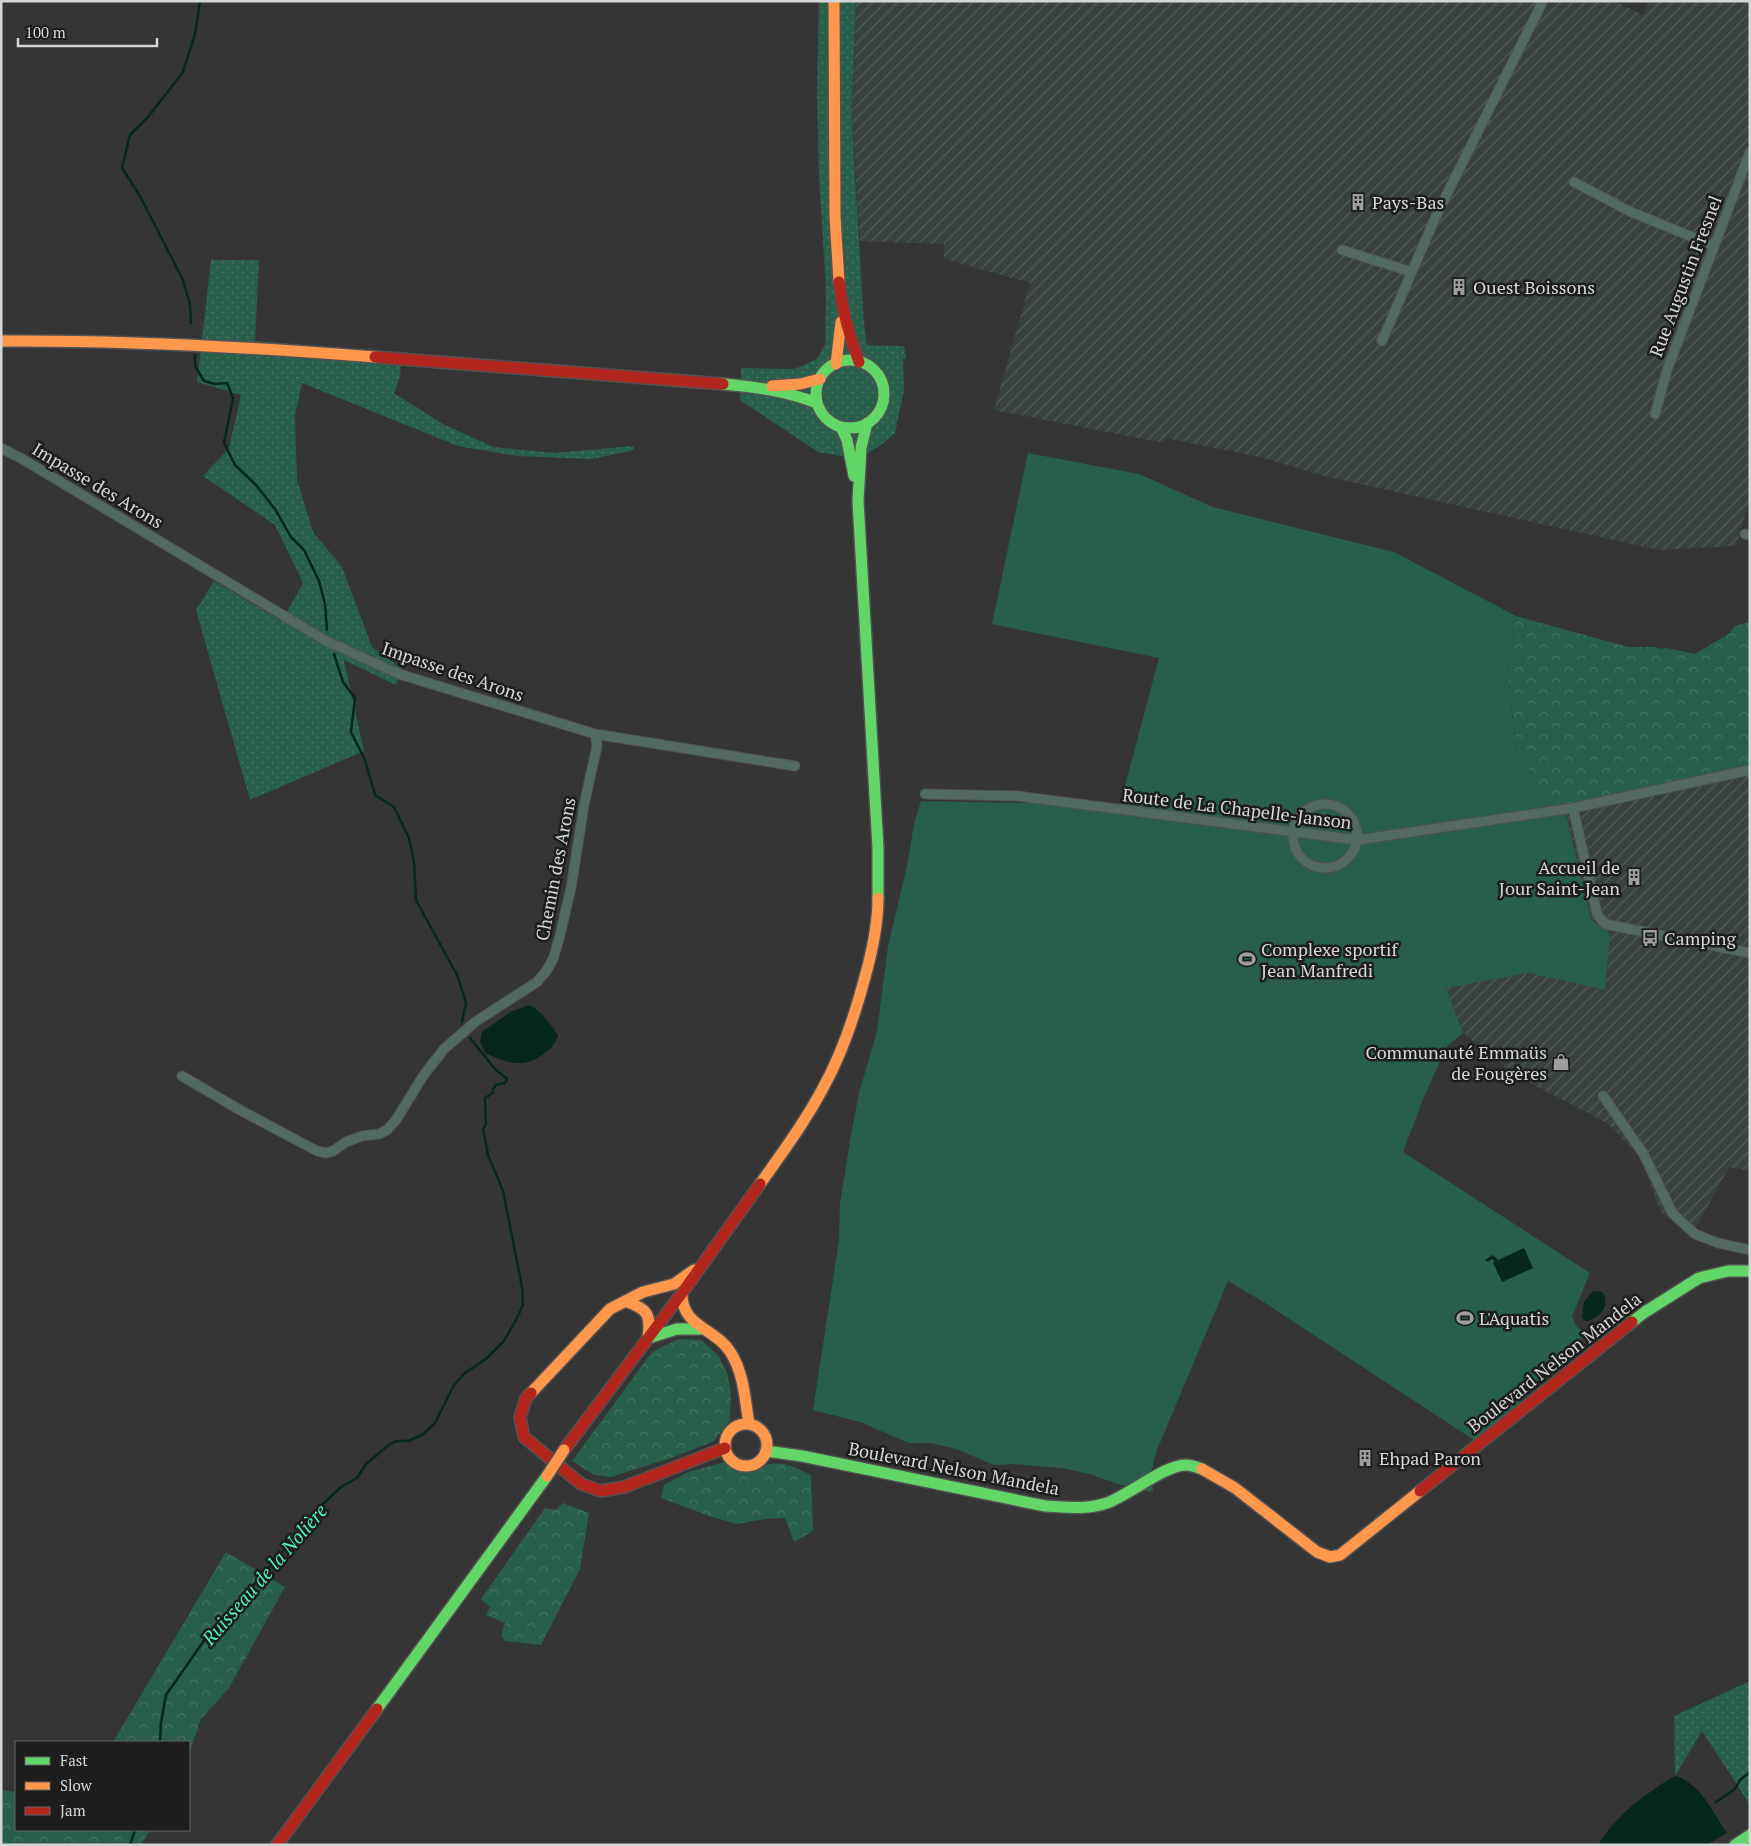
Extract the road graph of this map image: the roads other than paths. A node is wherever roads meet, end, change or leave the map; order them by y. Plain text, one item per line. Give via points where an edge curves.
1 (834, 1) edge
2 (1543, 1) edge
3 (1750, 152) edge
4 (1574, 182) dead end
5 (1714, 246) junction
6 (1342, 250) dead end
7 (1412, 272) junction
8 (842, 314) junction
9 (1, 341) edge
10 (1382, 341) dead end
11 (859, 362) junction
12 (836, 364) junction
13 (820, 379) junction
14 (757, 387) junction
15 (817, 403) junction
16 (1655, 414) dead end
17 (867, 423) junction
18 (841, 427) junction
19 (1, 448) edge
20 (858, 502) junction
21 (595, 734) junction
22 (795, 766) dead end
23 (1750, 770) edge
24 (925, 794) dead end
25 (1573, 808) junction
26 (1293, 832) junction
27 (1357, 840) junction
28 (1750, 953) edge
29 (182, 1076) dead end
30 (1603, 1096) dead end
31 (1750, 1250) edge
32 (701, 1266) junction
33 (1750, 1270) edge
34 (682, 1294) junction
35 (626, 1301) junction
36 (703, 1329) junction
37 (648, 1338) junction
38 (749, 1424) junction
39 (725, 1448) junction
40 (766, 1451) junction
41 (1750, 1835) edge
42 (277, 1845) edge
43 (1735, 1845) edge

1 - 8 main road via 836,237
2 - 7 street via 1436,216
3 - 5 street, Rue Augustin Fresnel
4 - 5 street via 1629,211
5 - 16 street, Rue Augustin Fresnel via 1667,370
6 - 7 street
7 - 10 street
8 - 11 main road
8 - 12 main road
9 - 14 main road via 204,346
11 - 12 main road via 851,360
11 - 17 main road via 874,371 884,393 880,410
12 - 13 main road
13 - 14 main road
13 - 15 main road
14 - 15 main road
15 - 18 main road via 826,418
17 - 18 main road via 859,427
17 - 20 main road via 861,448
18 - 20 main road via 847,440
19 - 21 street, Impasse des Arons via 326,641 399,674
20 - 32 main road via 878,848 878,908 870,958 858,1003 824,1087 797,1132
21 - 22 street, Impasse des Arons
21 - 29 street, Chemin des Arons via 597,746 571,888 559,939 547,970 537,982 476,1022 444,1049 387,1130 346,1142 333,1151 317,1151
23 - 25 street, Route de La Chapelle-Janson
24 - 26 street, Route de La Chapelle-Janson via 1017,796
25 - 27 street, Route de La Chapelle-Janson
25 - 28 street via 1598,914 1605,924
26 - 27 street, Route de La Chapelle-Janson
26 - 27 street via 1298,853 1306,861 1327,868 1347,860
26 - 27 street via 1302,814 1310,808 1329,804 1347,813 1353,821
30 - 31 street via 1644,1153 1674,1214 1696,1234
32 - 34 main road
32 - 35 main road via 674,1284 643,1292
33 - 40 main road, Boulevard Nelson Mandela via 1699,1278 1644,1312 1334,1558 1327,1558 1314,1550 1249,1498 1203,1468 1187,1464 1172,1468 1106,1504 1080,1508 1045,1506 821,1459
34 - 36 main road via 684,1312
34 - 37 main road
35 - 37 main road via 648,1313
35 - 39 main road via 610,1309 526,1398 520,1417 524,1437 581,1484 601,1491 624,1487
36 - 37 main road via 677,1329
36 - 38 main road via 724,1343 736,1359
37 - 42 main road, bridge
38 - 39 main road via 731,1430
38 - 40 main road via 762,1430
39 - 40 main road via 732,1460 744,1466 758,1462
41 - 43 main road

